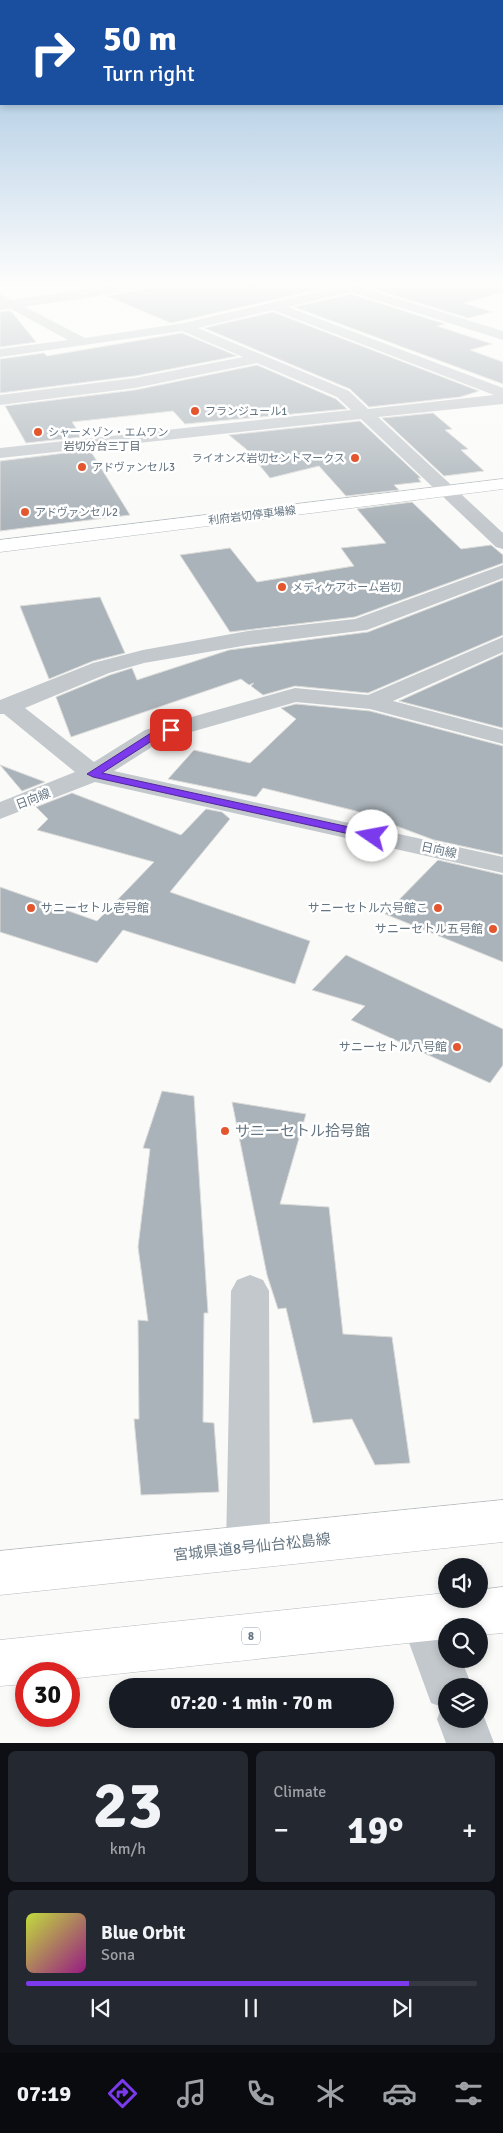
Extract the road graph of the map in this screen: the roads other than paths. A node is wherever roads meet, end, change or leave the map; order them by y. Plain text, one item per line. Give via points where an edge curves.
1 (239, 362) edge
2 (271, 362) edge
3 (422, 362) edge
4 (503, 393) edge
5 (0, 400) edge
6 (503, 400) edge
7 (365, 414) junction
8 (0, 453) edge
9 (503, 484) edge
10 (448, 491) junction
11 (503, 543) edge
12 (0, 546) edge
13 (503, 571) edge
14 (503, 644) edge
15 (371, 702) junction
16 (4, 707) edge
17 (503, 737) edge
18 (93, 774) junction
19 (0, 811) edge
20 (503, 864) edge
21 (250, 1291) dead end
22 (503, 1522) edge
23 (248, 1548) junction
24 (0, 1573) edge
25 (503, 1610) edge
26 (423, 1618) junction
27 (0, 1663) edge
28 (445, 1678) edge
29 (464, 1728) edge
30 (470, 1743) edge

1 - 5 street via 135,383
2 - 7 street via 343,394
3 - 4 street
6 - 7 street
7 - 8 street
7 - 10 street
9 - 10 main road, 利府岩切停車場線
10 - 11 street
10 - 12 main road, 利府岩切停車場線
13 - 16 street via 359,625 248,638 144,657 101,668
14 - 15 street
15 - 17 street
15 - 18 street via 295,695 154,735
16 - 18 street
18 - 19 street, 日向線
18 - 20 street, 日向線
21 - 23 street
22 - 23 main road, 宮城県道8号仙台松島線
23 - 24 main road, 宮城県道8号仙台松島線
25 - 26 main road, 8
26 - 27 main road, 8
26 - 28 street
29 - 30 street

